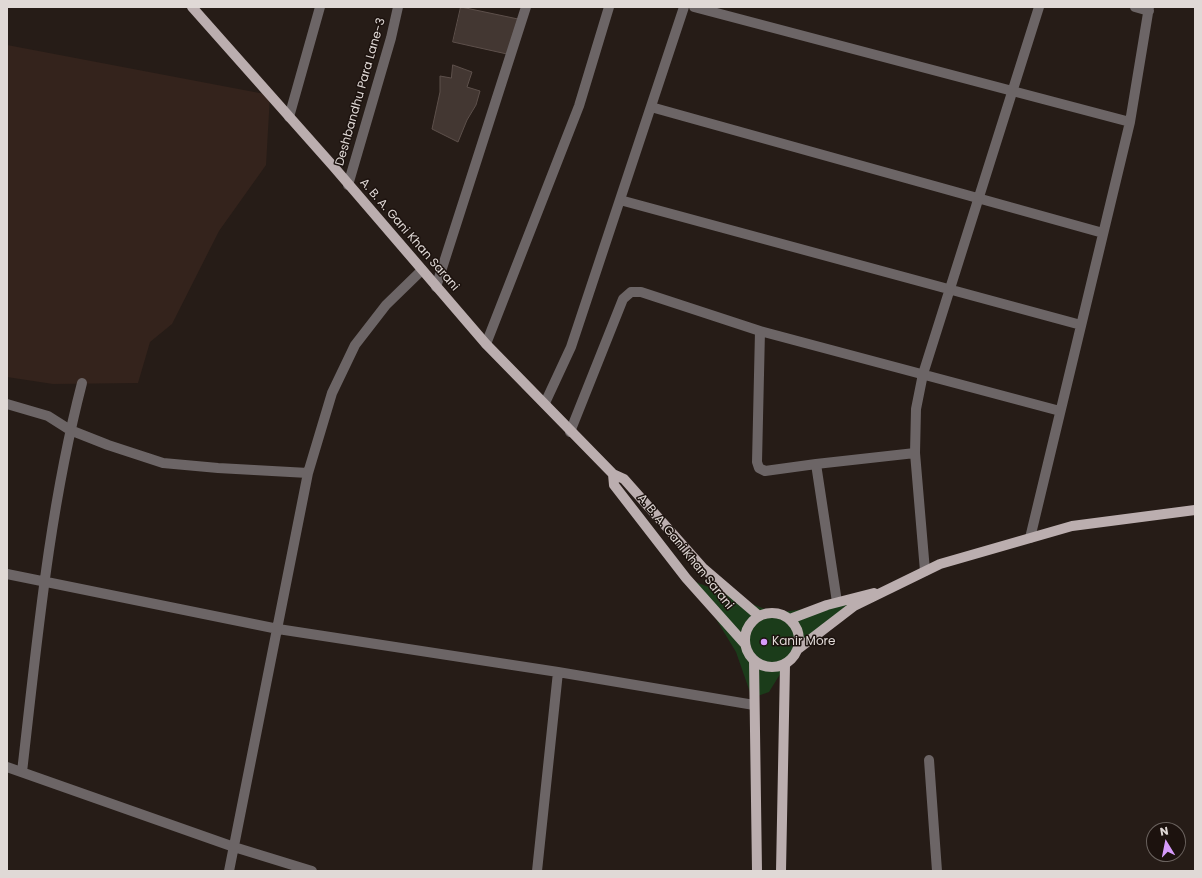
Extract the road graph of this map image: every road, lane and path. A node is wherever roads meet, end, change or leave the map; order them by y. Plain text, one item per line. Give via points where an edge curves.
1 (192, 7) edge
2 (320, 7) edge
3 (398, 7) edge
4 (526, 7) edge
5 (609, 7) edge
6 (684, 7) edge
7 (694, 7) edge
8 (1039, 7) edge
9 (1135, 7) edge
10 (1149, 9) edge
11 (1012, 91) junction
12 (651, 107) junction
13 (289, 117) junction
14 (1130, 122) junction
15 (348, 185) junction
16 (977, 198) junction
17 (620, 200) junction
18 (1103, 233) junction
19 (422, 270) junction
20 (436, 287) junction
21 (949, 290) junction
22 (1081, 325) junction
23 (760, 331) junction
24 (486, 344) junction
25 (923, 374) junction
26 (82, 383) dead end
27 (545, 403) junction
28 (7, 404) edge
29 (1060, 411) junction
30 (70, 430) junction
31 (570, 432) junction
32 (915, 453) junction
33 (816, 464) junction
34 (308, 473) junction
35 (613, 474) junction
36 (1195, 510) edge
37 (1030, 538) junction
38 (925, 571) junction
39 (7, 574) edge
40 (44, 580) junction
41 (882, 591) junction
42 (837, 602) junction
43 (759, 616) junction
44 (790, 619) junction
45 (278, 630) junction
46 (744, 643) junction
47 (798, 649) junction
48 (754, 661) junction
49 (784, 665) junction
50 (558, 672) junction
51 (754, 705) junction
52 (929, 760) dead end
53 (7, 768) edge
54 (22, 772) junction
55 (234, 847) junction
56 (229, 871) edge
57 (312, 871) edge
58 (537, 871) edge
59 (757, 871) edge
60 (781, 871) edge
61 (937, 871) edge

1 - 13 main road, A. B. A. Gani Khan Sarani
2 - 13 street
3 - 15 street, Deshbandhu Para Lane-3
4 - 20 street
5 - 24 street via 579,106
6 - 12 street
7 - 11 street
8 - 11 street
9 - 10 street
10 - 14 street
11 - 14 street
11 - 16 street
12 - 16 street
12 - 17 street
13 - 15 main road, A. B. A. Gani Khan Sarani
14 - 18 street
15 - 19 main road, A. B. A. Gani Khan Sarani
16 - 18 street
16 - 21 street
17 - 21 street
17 - 27 street via 570,347
18 - 22 street
19 - 20 main road, A. B. A. Gani Khan Sarani
19 - 34 street via 386,305 355,345 332,393
20 - 24 main road, A. B. A. Gani Khan Sarani
21 - 22 street
21 - 25 street
22 - 29 street
23 - 25 street
23 - 31 street via 641,292 631,292 623,299
23 - 33 street via 757,462 759,468 765,471
24 - 27 main road, A. B. A. Gani Khan Sarani
25 - 29 street
25 - 32 street via 916,409
26 - 30 street
27 - 31 main road, A. B. A. Gani Khan Sarani
28 - 30 street via 48,416
29 - 37 street
30 - 34 street via 163,462
30 - 40 street
31 - 35 main road, A. B. A. Gani Khan Sarani
32 - 33 street
32 - 38 street
33 - 42 street
34 - 45 street
35 - 43 main road, A. B. A. Gani Khan Sarani via 624,479 703,568
35 - 46 main road, A. B. A. Gani Khan Sarani via 614,485 686,578
36 - 37 main road via 1072,526
37 - 38 main road via 940,564
38 - 41 main road
39 - 40 street
40 - 45 street
40 - 54 street
41 - 42 main road
41 - 47 main road via 854,606
42 - 44 main road
43 - 44 main road via 770,613
43 - 46 main road via 751,622 745,632
44 - 47 main road via 797,628 800,638
45 - 50 street
45 - 55 street
46 - 48 main road via 747,653
47 - 49 main road via 793,658
48 - 49 main road via 774,668
48 - 51 main road
49 - 60 main road
50 - 51 street
50 - 58 street
51 - 59 main road
52 - 61 street
53 - 54 street
54 - 55 street
55 - 56 street
55 - 57 street

